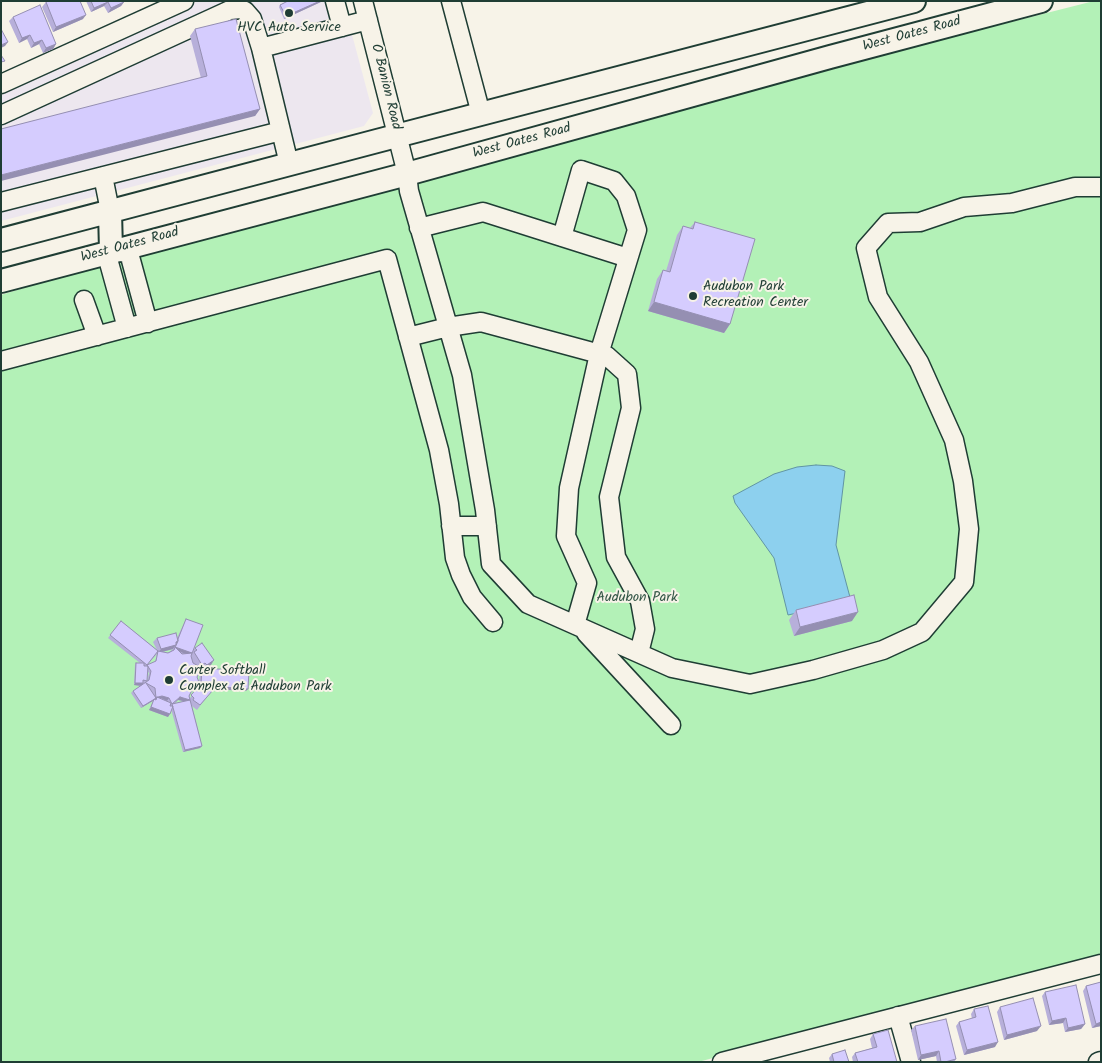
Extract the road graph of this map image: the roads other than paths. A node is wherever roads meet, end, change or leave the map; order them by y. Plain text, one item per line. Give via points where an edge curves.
1 (184, 1) edge
2 (335, 1) edge
3 (363, 1) edge
4 (451, 1) edge
5 (914, 1) edge
6 (1032, 1) edge
7 (1041, 1) edge
8 (1009, 9) junction
9 (368, 20) junction
10 (342, 27) junction
11 (261, 48) junction
12 (1, 84) edge
13 (481, 114) junction
14 (1, 115) edge
15 (281, 131) junction
16 (397, 135) junction
17 (289, 164) junction
18 (407, 174) junction
19 (103, 176) junction
20 (1101, 187) edge
21 (1, 202) edge
22 (110, 211) junction
23 (419, 228) junction
24 (562, 237) junction
25 (1, 240) edge
26 (111, 251) junction
27 (628, 258) junction
28 (1, 281) edge
29 (84, 300) dead end
30 (148, 323) junction
31 (448, 327) junction
32 (126, 328) junction
33 (97, 336) junction
34 (408, 337) junction
35 (599, 354) junction
36 (1, 361) edge
37 (451, 526) junction
38 (487, 526) junction
39 (493, 622) dead end
40 (578, 626) junction
41 (639, 653) junction
42 (671, 725) dead end
43 (1101, 964) edge
44 (898, 1016) junction
45 (722, 1062) edge
46 (911, 1062) edge

1 - 12 street
2 - 10 street
3 - 9 street, O Banion Road
4 - 13 street
5 - 13 main road
6 - 8 main road
7 - 8 main road, West Oates Road
8 - 18 main road, West Oates Road
9 - 10 street
9 - 16 street, O Banion Road
10 - 11 street
11 - 14 street via 252,18 245,11 230,10
11 - 15 street
13 - 16 main road
15 - 17 street
15 - 19 street
16 - 17 main road
16 - 18 street, O Banion Road
17 - 22 main road
18 - 23 street, O Banion Road
18 - 26 main road, West Oates Road
19 - 21 street
19 - 22 street
20 - 41 street, O Banion Road via 1075,187 1012,202 964,207 920,222 888,223 866,248 878,297 920,362 954,440 969,529 964,582 922,632 883,650 750,684 672,668
22 - 25 main road
22 - 26 main road
23 - 24 street via 483,212
23 - 31 street, O Banion Road
24 - 27 street
24 - 27 street via 581,170 614,181 626,196 637,230
26 - 28 main road, West Oates Road
26 - 30 street via 129,253
26 - 32 street via 108,259
27 - 35 street
29 - 33 street
30 - 32 street
30 - 34 street via 387,259
31 - 34 street
31 - 35 street via 481,322
31 - 38 street, O Banion Road via 462,375
32 - 33 street
33 - 36 street
34 - 37 street via 439,450
35 - 40 street via 569,488 566,536 586,583
35 - 41 street via 607,356 627,374 631,408 609,497 616,557 640,601 645,629
37 - 38 street
37 - 39 street via 461,575 472,598
38 - 40 street, O Banion Road via 491,564 528,604
40 - 41 street, O Banion Road
40 - 42 street
43 - 44 street
44 - 45 street
44 - 46 street

